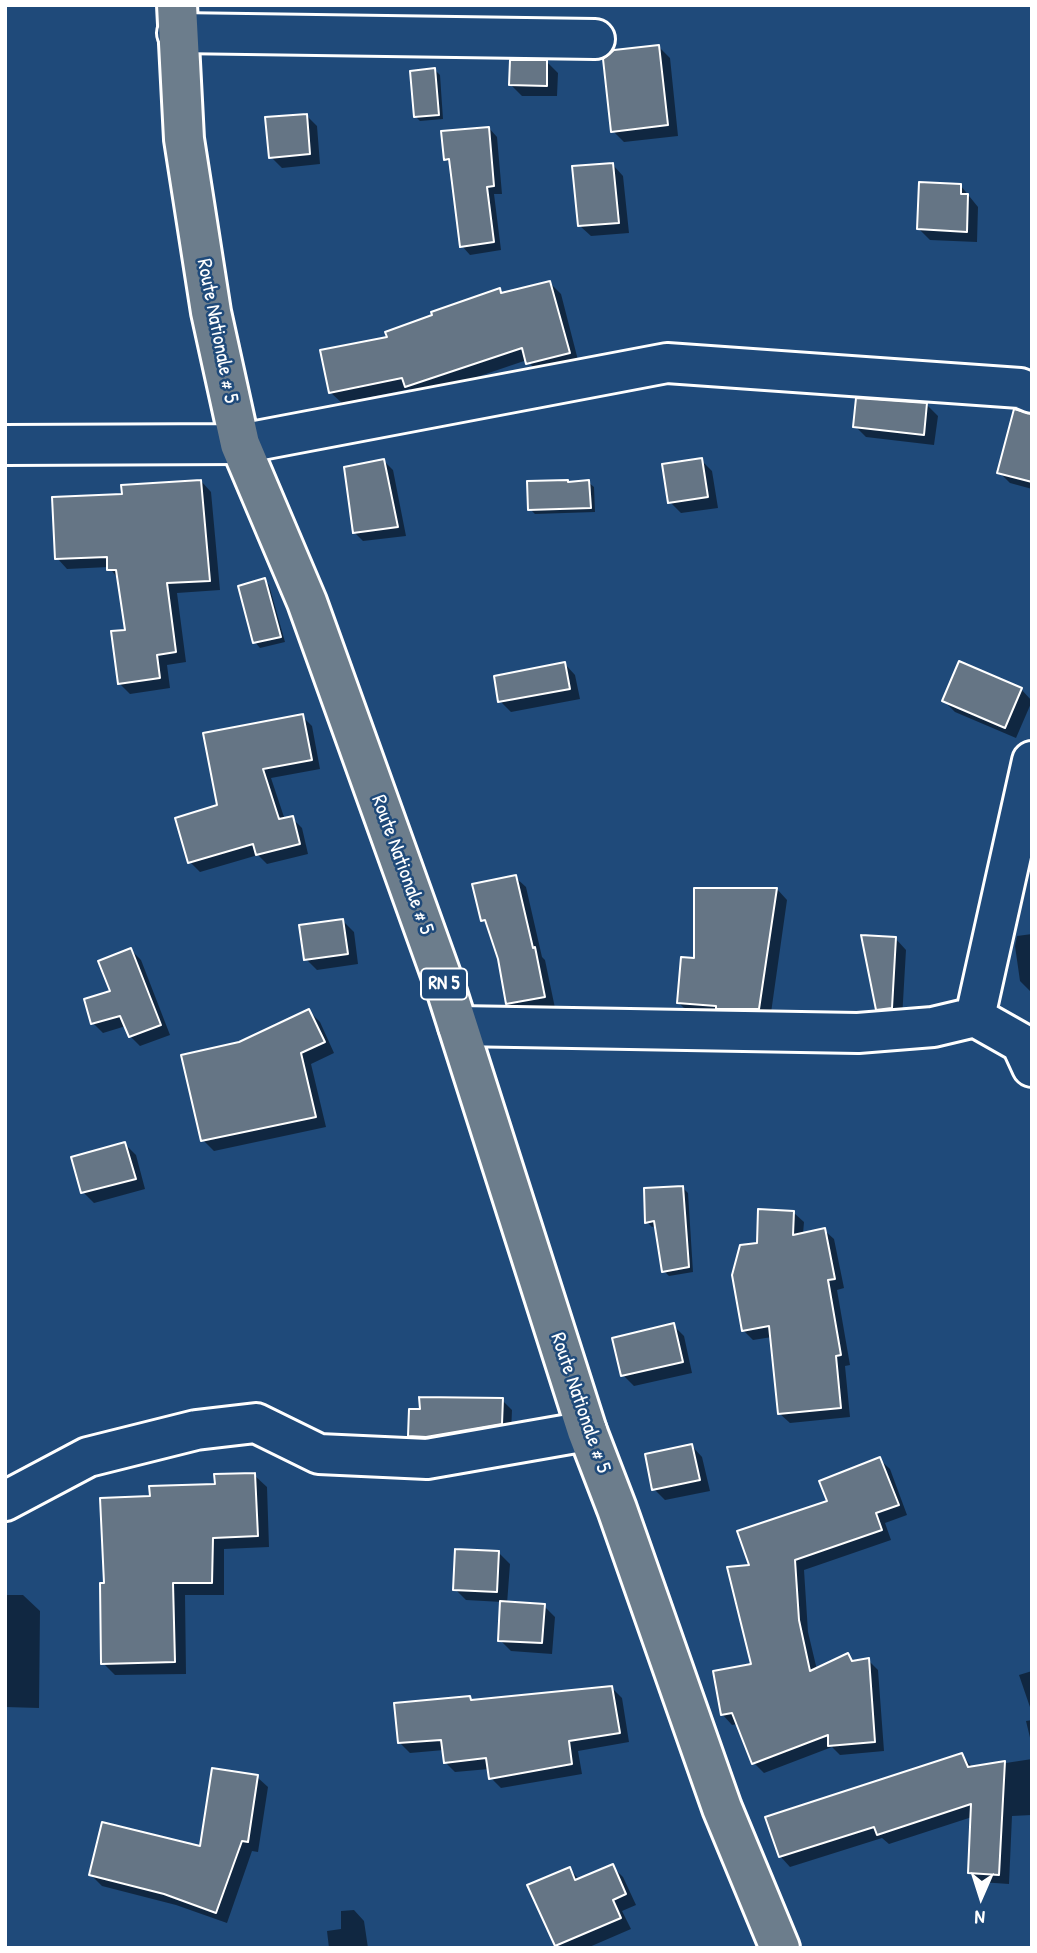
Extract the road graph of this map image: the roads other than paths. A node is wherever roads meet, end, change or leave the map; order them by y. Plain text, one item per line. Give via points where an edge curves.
1 (177, 19) edge
2 (595, 39) dead end
3 (1032, 393) edge
4 (240, 444) junction
5 (5, 445) edge
6 (1032, 761) edge
7 (975, 1017) junction
8 (458, 1026) junction
9 (1032, 1067) edge
10 (587, 1431) junction
11 (5, 1501) edge
12 (780, 1948) edge

1 - 2 street
1 - 4 main road, Route Nationale # 5 / RN 5 via 184,139 211,312
3 - 4 street via 1020,388 667,363
4 - 5 street
4 - 8 main road, Route Nationale # 5 / RN 5 via 307,602
6 - 7 street
7 - 8 street via 933,1027 858,1033
7 - 9 street via 1021,1043
8 - 10 main road, Route Nationale # 5 / RN 5
10 - 11 street via 427,1459 319,1454 256,1423 197,1430 88,1457
10 - 12 main road, Route Nationale # 5 / RN 5 via 722,1808

